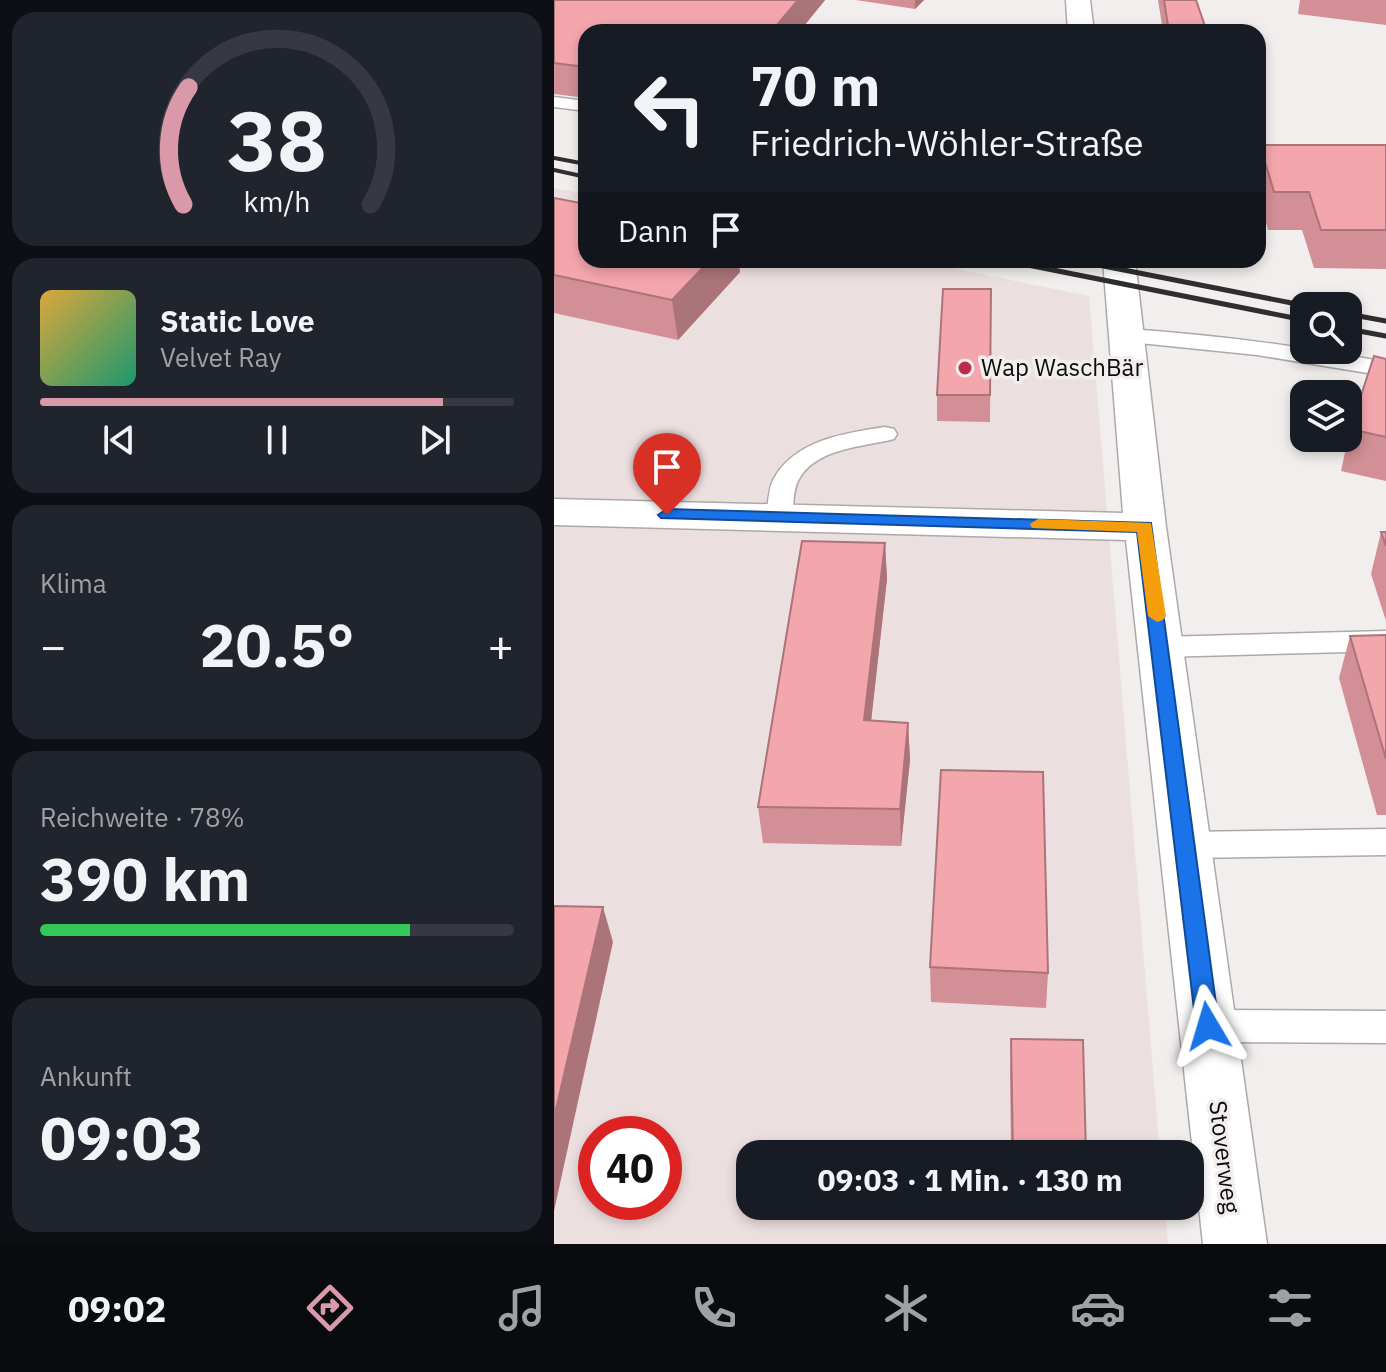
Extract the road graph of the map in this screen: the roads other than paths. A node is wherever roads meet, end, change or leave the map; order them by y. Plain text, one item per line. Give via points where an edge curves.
1 (1078, 0) edge
2 (1080, 24) edge
3 (554, 102) edge
4 (578, 105) edge
5 (1120, 268) edge
6 (1128, 336) junction
7 (1386, 369) edge
8 (885, 434) dead end
9 (554, 512) edge
10 (779, 518) junction
11 (1145, 527) junction
12 (1386, 641) edge
13 (1161, 647) junction
14 (1386, 842) edge
15 (1185, 845) junction
16 (1208, 1026) junction
17 (1386, 1027) edge
18 (1235, 1244) edge

1 - 2 street
3 - 4 lane
5 - 6 street, Stoverweg
6 - 7 lane via 1216,341
6 - 11 street, Stoverweg
8 - 10 lane via 810,454 785,481
9 - 10 street
10 - 11 street
11 - 13 street, Stoverweg
12 - 13 lane
13 - 15 street, Stoverweg
14 - 15 lane
15 - 16 street, Stoverweg
16 - 17 lane
16 - 18 street, Stoverweg

